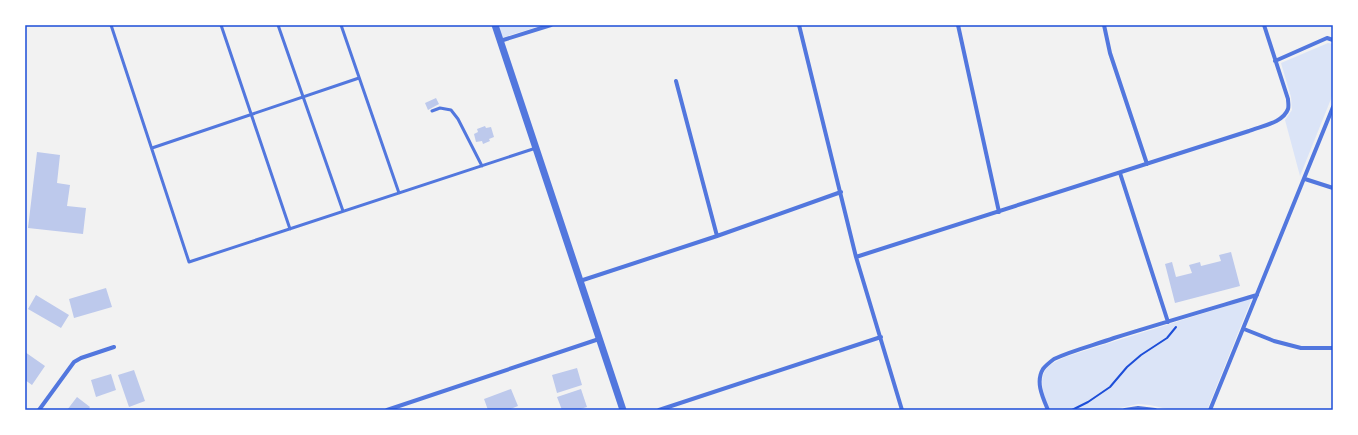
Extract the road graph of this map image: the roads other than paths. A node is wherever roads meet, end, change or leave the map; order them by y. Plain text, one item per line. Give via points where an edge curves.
1 (111, 25) edge
2 (221, 25) edge
3 (278, 25) edge
4 (340, 25) edge
5 (495, 25) edge
6 (551, 25) edge
7 (799, 25) edge
8 (958, 25) edge
9 (1104, 25) edge
10 (1264, 25) edge
11 (1333, 40) edge
12 (500, 41) junction
13 (1275, 61) junction
14 (359, 78) junction
15 (676, 81) dead end
16 (303, 98) junction
17 (1333, 107) edge
18 (432, 111) dead end
19 (252, 114) junction
20 (152, 148) junction
21 (536, 148) junction
22 (1147, 164) junction
23 (482, 166) junction
24 (1120, 173) junction
25 (1305, 179) junction
26 (1333, 188) edge
27 (840, 192) junction
28 (399, 193) junction
29 (343, 212) junction
30 (999, 212) junction
31 (290, 229) junction
32 (717, 236) junction
33 (856, 258) junction
34 (580, 281) junction
35 (1257, 295) junction
36 (1168, 322) junction
37 (1244, 329) junction
38 (881, 337) junction
39 (599, 339) junction
40 (114, 346) dead end
41 (1333, 348) edge
42 (39, 410) edge
43 (387, 410) edge
44 (623, 410) edge
45 (659, 410) edge
46 (902, 410) edge
47 (1048, 410) edge
48 (1126, 410) edge
49 (1155, 410) edge
50 (1210, 410) edge

1 - 20 lane
2 - 19 lane
3 - 16 lane
4 - 14 lane
5 - 12 street
6 - 12 street
7 - 27 street
8 - 30 street
9 - 22 street via 1112,60
10 - 13 street
11 - 13 street via 1327,38
12 - 21 street
13 - 22 street via 1288,99 1288,108 1279,120
14 - 16 lane
14 - 28 lane
15 - 32 street
16 - 19 lane
16 - 29 lane
17 - 25 street
18 - 23 lane via 440,108 451,110
19 - 20 lane
19 - 31 lane
20 - 31 lane via 189,262
21 - 23 lane
21 - 34 street
22 - 24 street
23 - 28 lane
24 - 30 street
24 - 36 street
25 - 26 street
25 - 35 street
27 - 32 street
27 - 33 street
28 - 29 lane
29 - 31 lane
30 - 33 street
32 - 34 street
33 - 38 street
34 - 39 street
35 - 36 street
35 - 37 street
36 - 47 street via 1066,354 1047,364 1039,378 1041,393
37 - 41 street via 1301,348
37 - 50 street
38 - 45 street
38 - 46 street
39 - 43 street
39 - 44 street
40 - 42 street via 74,362
48 - 49 street

